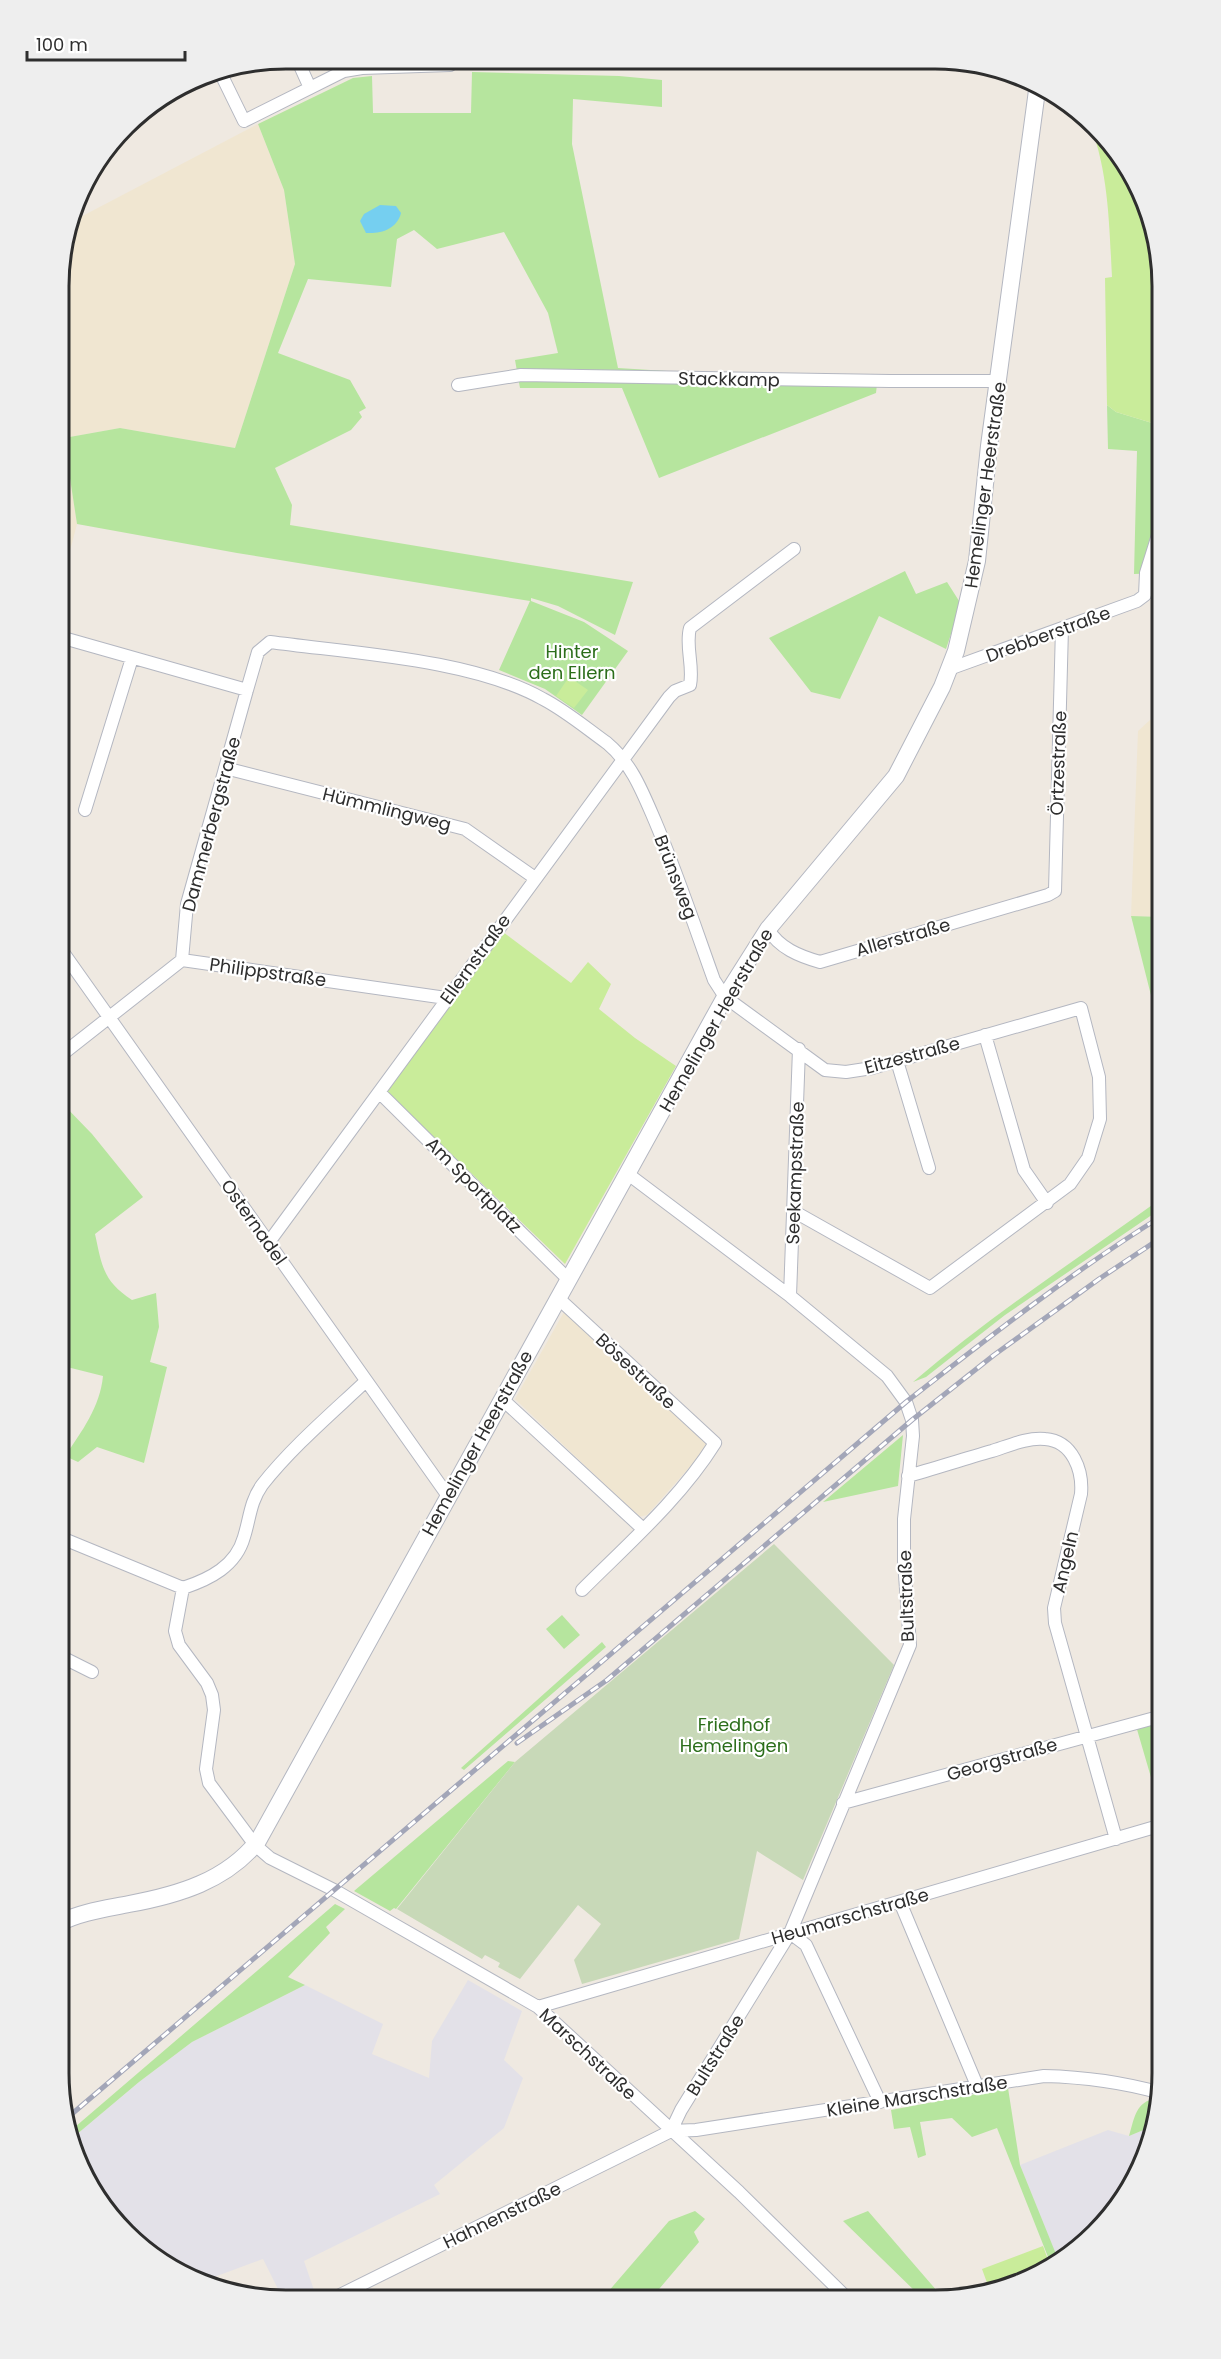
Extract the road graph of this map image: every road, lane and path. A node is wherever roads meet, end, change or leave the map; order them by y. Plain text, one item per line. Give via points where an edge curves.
1 (302, 69) edge
2 (356, 69) edge
3 (223, 78) edge
4 (310, 88) junction
5 (1037, 94) edge
6 (999, 381) junction
7 (458, 385) dead end
8 (794, 549) dead end
9 (1152, 554) edge
10 (1062, 628) junction
11 (69, 640) edge
12 (132, 658) junction
13 (949, 669) junction
14 (247, 690) junction
15 (624, 759) junction
16 (225, 768) junction
17 (85, 810) dead end
18 (535, 878) junction
19 (1048, 895) joint
20 (768, 929) junction
21 (182, 960) junction
22 (69, 961) edge
23 (725, 997) junction
24 (446, 998) junction
25 (108, 1017) junction
26 (985, 1035) junction
27 (69, 1049) edge
28 (799, 1049) junction
29 (897, 1061) junction
30 (380, 1092) junction
31 (928, 1168) dead end
32 (628, 1174) junction
33 (1047, 1203) junction
34 (795, 1212) junction
35 (268, 1242) junction
36 (568, 1279) junction
37 (790, 1296) junction
38 (558, 1298) junction
39 (366, 1380) junction
40 (502, 1399) junction
41 (908, 1476) junction
42 (448, 1496) junction
43 (643, 1529) junction
44 (69, 1541) edge
45 (183, 1588) junction
46 (582, 1590) dead end
47 (69, 1660) edge
48 (92, 1672) dead end
49 (1152, 1719) edge
50 (1086, 1736) junction
51 (843, 1803) junction
52 (1152, 1828) edge
53 (1116, 1839) junction
54 (255, 1845) junction
55 (900, 1902) junction
56 (69, 1918) edge
57 (790, 1933) junction
58 (538, 2007) junction
59 (978, 2088) junction
60 (1152, 2090) edge
61 (880, 2102) junction
62 (671, 2131) junction
63 (350, 2290) edge
64 (839, 2290) edge

1 - 4 street
2 - 4 street
3 - 4 street via 244,121
5 - 6 main road, Hemelinger Heerstraße
6 - 7 street, Stackkamp via 521,375
6 - 13 main road, Hemelinger Heerstraße via 977,561 957,651
8 - 15 street, Ellernstraße via 690,628 695,687 675,691 669,697
9 - 10 street, Drebberstraße via 1145,595
10 - 13 street, Drebberstraße
10 - 19 street, Örtzestraße via 1055,891
11 - 12 street
12 - 14 street
12 - 17 street
13 - 20 main road, Hemelinger Heerstraße via 896,776
14 - 15 street via 258,651 270,642 417,662 482,675 543,698
14 - 16 street, Dammerbergstraße
15 - 18 street, Ellernstraße
15 - 23 street, Brünsweg via 663,840 714,980
16 - 18 street, Hümmlingweg via 465,829
16 - 21 street, Dammerbergstraße via 188,904
18 - 24 street, Ellernstraße
19 - 20 street, Allerstraße via 819,962 799,956 774,939
20 - 23 main road, Hemelinger Heerstraße
21 - 24 street, Philippstraße
21 - 25 street
22 - 25 street, Osternadel
23 - 28 street, Eitzestraße
23 - 32 main road, Hemelinger Heerstraße
24 - 30 street, Ellernstraße
25 - 27 street
25 - 35 street, Osternadel
26 - 29 street, Eitzestraße
26 - 33 street via 1024,1170
26 - 33 street, Eitzestraße via 1081,1008 1099,1077 1100,1119 1088,1158 1070,1184
28 - 29 street, Eitzestraße via 825,1070 846,1072
28 - 34 street, Seekampstraße
29 - 31 street
30 - 35 street, Ellernstraße
30 - 36 street, Am Sportplatz
32 - 36 main road, Hemelinger Heerstraße
32 - 37 street, Bultstraße
33 - 34 street via 930,1288
34 - 37 street, Seekampstraße
35 - 39 street, Osternadel
36 - 38 main road, Hemelinger Heerstraße
37 - 41 street, Bultstraße via 886,1376 906,1402 913,1436
38 - 40 main road, Hemelinger Heerstraße
38 - 43 street, Bösestraße via 715,1443 698,1470
39 - 42 street, Osternadel
39 - 45 street via 261,1487 249,1511 238,1553 228,1565
40 - 42 main road, Hemelinger Heerstraße
40 - 43 street
41 - 50 street, Angeln via 1037,1439 1057,1442 1071,1453 1082,1478 1081,1494 1054,1608
41 - 51 street, Bultstraße via 904,1561 910,1645
42 - 54 main road, Hemelinger Heerstraße
43 - 46 street
44 - 45 street
45 - 54 street, Marschstraße via 175,1631 179,1645 207,1683 214,1710 209,1783
47 - 48 street
49 - 50 street, Georgstraße
50 - 51 street, Georgstraße
50 - 53 street, Angeln
51 - 57 street, Bultstraße
52 - 53 street, Heumarschstraße
53 - 55 street, Heumarschstraße
54 - 56 main road, Hemelinger Heerstraße via 236,1863 194,1888
54 - 58 street, Marschstraße via 270,1858 334,1890
55 - 57 street, Heumarschstraße
55 - 59 street
57 - 58 street, Heumarschstraße
57 - 61 street via 806,1945
57 - 62 street, Bultstraße
58 - 62 street, Marschstraße
59 - 60 street, Kleine Marschstraße via 1044,2076 1078,2077
59 - 61 street, Kleine Marschstraße
61 - 62 street, Kleine Marschstraße
62 - 63 street, Hahnenstraße
62 - 64 street, Marschstraße

